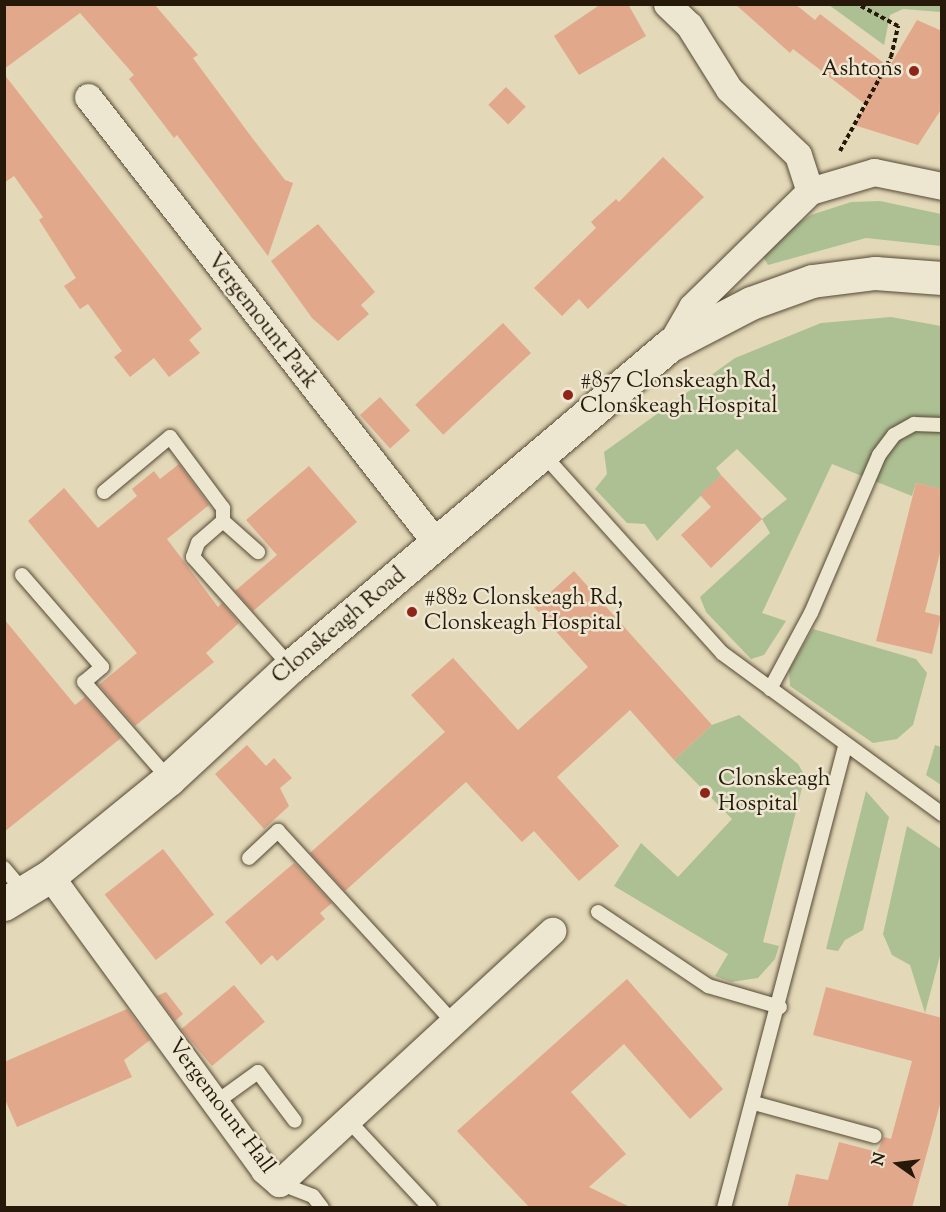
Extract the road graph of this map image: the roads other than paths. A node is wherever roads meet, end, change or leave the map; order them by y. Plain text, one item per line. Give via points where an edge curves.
1 (667, 4) edge
2 (88, 97) dead end
3 (941, 186) edge
4 (810, 191) junction
5 (942, 278) edge
6 (670, 345) junction
7 (942, 425) edge
8 (541, 452) junction
9 (104, 492) dead end
10 (223, 521) junction
11 (436, 544) junction
12 (258, 552) dead end
13 (22, 575) dead end
14 (290, 667) junction
15 (770, 689) junction
16 (845, 746) junction
17 (169, 779) junction
18 (942, 813) edge
19 (249, 858) dead end
20 (21, 885) edge
21 (598, 912) dead end
22 (552, 931) dead end
23 (780, 1007) junction
24 (453, 1022) junction
25 (215, 1103) junction
26 (754, 1103) junction
27 (348, 1120) junction
28 (295, 1121) dead end
29 (875, 1136) dead end
30 (279, 1183) junction
31 (322, 1208) edge
32 (430, 1208) edge
33 (724, 1208) edge

1 - 4 street via 689,25 729,89 798,155
2 - 11 street, Vergemount Park
3 - 4 street, Clonskeagh Road via 874,172
4 - 6 street, Clonskeagh Road via 692,307
5 - 6 main road, Clonskeagh Road via 875,273 812,281 752,303
6 - 8 main road, Clonskeagh Road
7 - 15 lane via 914,424 894,435 879,455 811,613
8 - 11 main road, Clonskeagh Road
8 - 15 lane via 722,653
9 - 10 lane via 170,437 223,508
10 - 12 lane
10 - 14 lane via 198,543 194,557
11 - 14 main road, Clonskeagh Road
13 - 17 lane via 102,668 84,682
14 - 17 main road, Clonskeagh Road
15 - 16 lane
16 - 18 lane
16 - 23 lane
17 - 20 main road, Clonskeagh Road
19 - 24 lane via 278,831
20 - 25 street, Vergemount Hall
21 - 23 lane via 708,986
22 - 24 street, Vergemount Hall
23 - 26 lane
24 - 27 street, Vergemount Hall
25 - 28 lane via 258,1072
25 - 30 street, Vergemount Hall via 264,1170
26 - 29 lane
26 - 33 lane
27 - 30 street, Vergemount Hall
27 - 32 lane
30 - 31 lane via 313,1196

